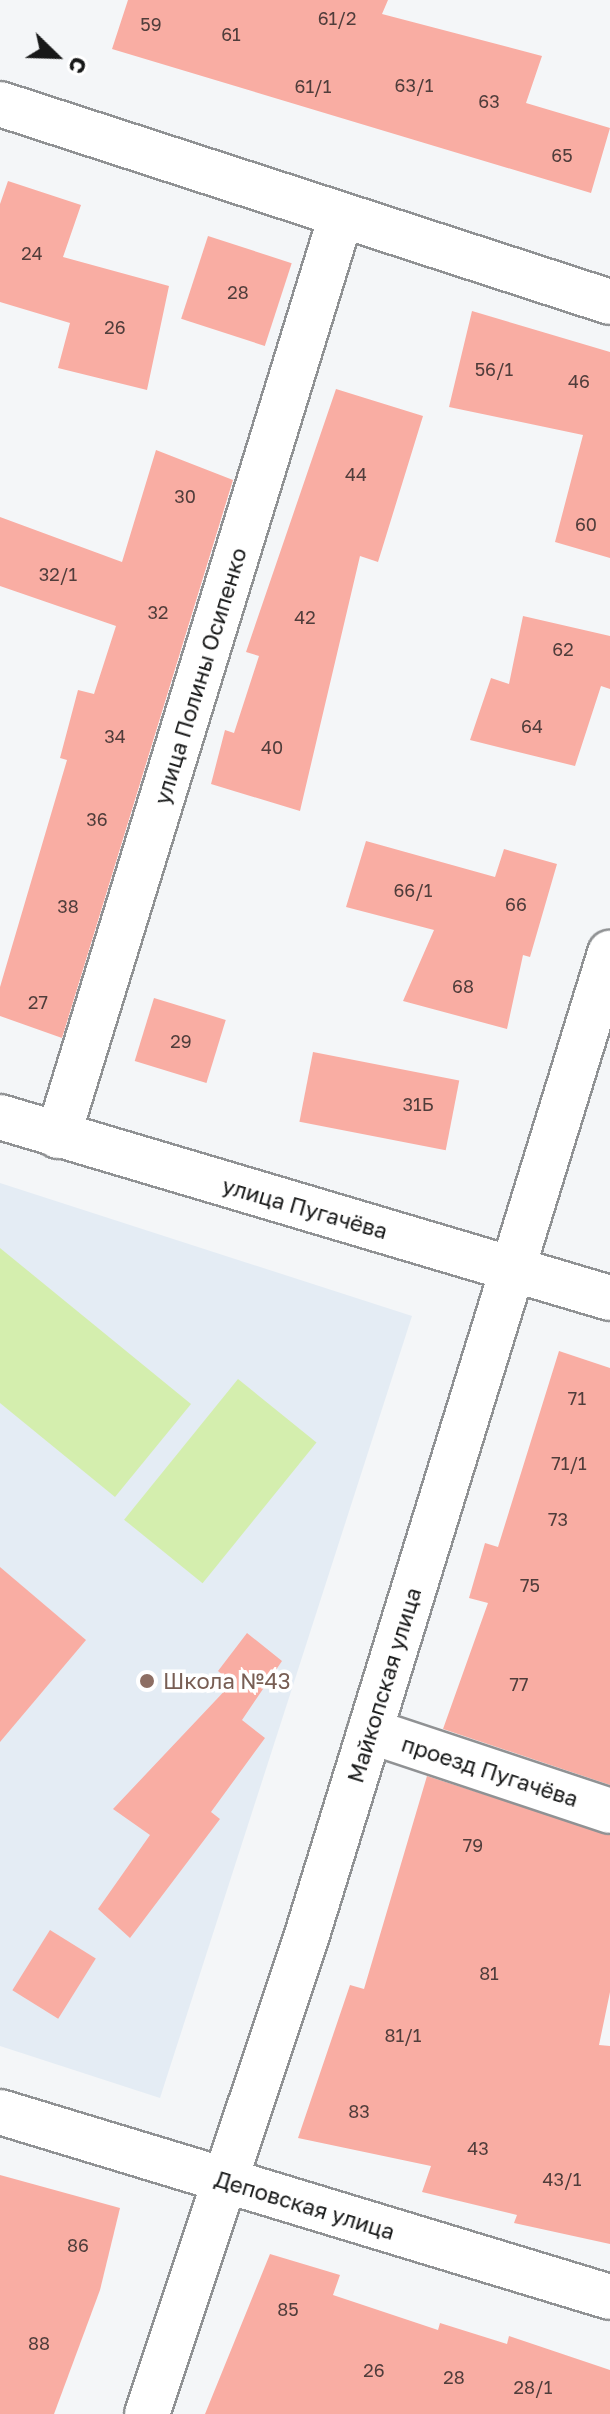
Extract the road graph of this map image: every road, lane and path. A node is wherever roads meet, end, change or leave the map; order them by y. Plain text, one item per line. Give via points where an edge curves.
1 (0, 104) edge
2 (341, 216) junction
3 (610, 302) edge
4 (610, 953) edge
5 (0, 1117) edge
6 (58, 1136) junction
7 (515, 1269) junction
8 (610, 1298) edge
9 (370, 1731) junction
10 (610, 1811) edge
11 (0, 2112) edge
12 (228, 2182) junction
13 (610, 2297) edge
14 (147, 2414) edge

1 - 2 street
2 - 3 street
2 - 6 street, улица Полины Осипенко
4 - 7 street, Майкопская улица
5 - 6 street, улица Пугачёва
6 - 7 street, улица Пугачёва
7 - 8 street, улица Пугачёва
7 - 9 street, Майкопская улица
9 - 10 street, проезд Пугачёва
9 - 12 street, Майкопская улица
11 - 12 street, Деповская улица
12 - 13 street, Деповская улица
12 - 14 street, Майкопская улица

